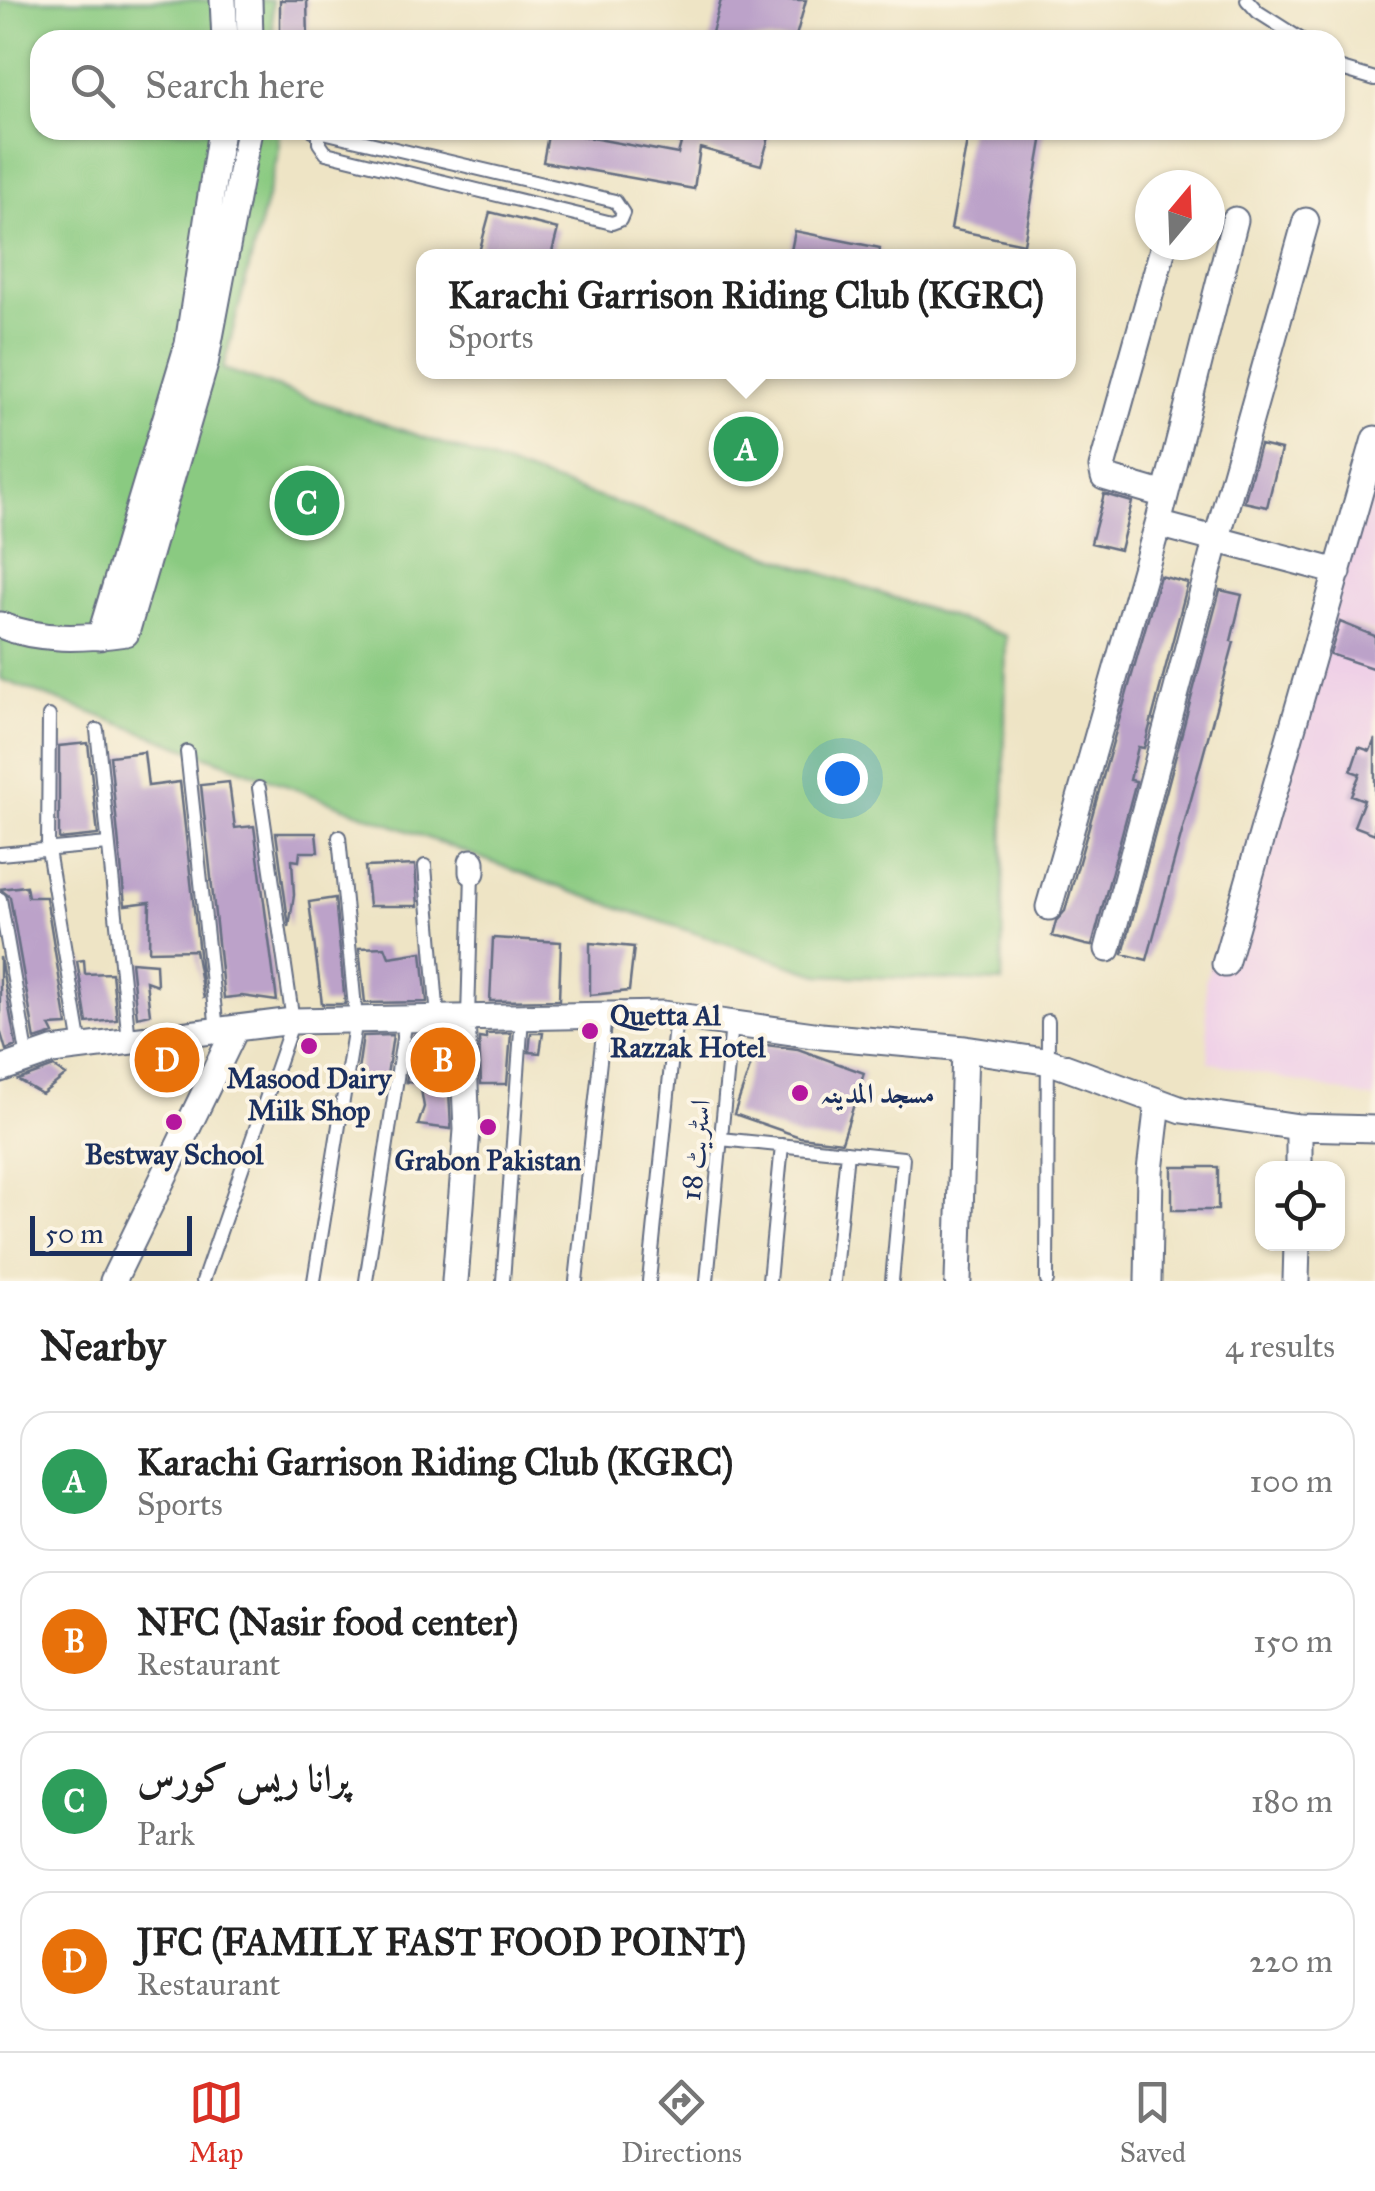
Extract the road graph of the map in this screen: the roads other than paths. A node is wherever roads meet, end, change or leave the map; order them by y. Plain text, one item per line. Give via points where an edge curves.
1 (224, 0) edge
2 (249, 0) edge
3 (1247, 0) edge
4 (224, 30) edge
5 (250, 30) edge
6 (1286, 30) edge
7 (1345, 70) edge
8 (1375, 79) edge
9 (219, 140) edge
10 (247, 140) edge
11 (318, 140) edge
12 (355, 140) edge
13 (1235, 220) dead end
14 (1306, 220) dead end
15 (1160, 260) edge
16 (1375, 439) edge
17 (1165, 495) junction
18 (1158, 524) junction
19 (1217, 538) junction
20 (1338, 572) junction
21 (0, 625) edge
22 (100, 637) junction
23 (49, 716) dead end
24 (97, 730) dead end
25 (187, 752) dead end
26 (258, 788) dead end
27 (339, 838) dead end
28 (108, 844) junction
29 (48, 850) junction
30 (0, 854) edge
31 (425, 866) dead end
32 (472, 867) dead end
33 (0, 899) edge
34 (1049, 907) dead end
35 (1108, 949) dead end
36 (1226, 964) dead end
37 (605, 1015) junction
38 (522, 1016) junction
39 (676, 1016) junction
40 (456, 1018) junction
41 (406, 1019) junction
42 (356, 1020) junction
43 (292, 1021) junction
44 (1048, 1021) dead end
45 (732, 1024) junction
46 (226, 1029) junction
47 (128, 1041) junction
48 (81, 1047) junction
49 (966, 1049) junction
50 (28, 1059) junction
51 (1045, 1062) junction
52 (0, 1068) edge
53 (1158, 1102) junction
54 (1300, 1127) junction
55 (1375, 1129) edge
56 (721, 1139) junction
57 (782, 1145) junction
58 (847, 1152) junction
59 (1299, 1161) edge
60 (1297, 1251) edge
61 (113, 1281) edge
62 (203, 1281) edge
63 (314, 1281) edge
64 (366, 1281) edge
65 (455, 1281) edge
66 (503, 1281) edge
67 (576, 1281) edge
68 (649, 1281) edge
69 (707, 1281) edge
70 (769, 1281) edge
71 (834, 1281) edge
72 (892, 1281) edge
73 (958, 1281) edge
74 (1047, 1281) edge
75 (1148, 1281) edge
76 (1296, 1281) edge

1 - 4 street
2 - 5 street
3 - 6 lane
7 - 8 lane
9 - 22 street via 188,344
10 - 22 street via 200,382 126,634
11 - 12 lane via 326,153 612,222 624,213 615,200
13 - 17 street
14 - 19 street
15 - 17 street via 1102,467 1104,477
16 - 20 street
17 - 18 street
18 - 19 street
18 - 34 street
19 - 20 street
19 - 35 street
20 - 36 street
21 - 22 street via 27,636
23 - 29 lane
24 - 28 lane
25 - 46 lane
26 - 43 lane
27 - 42 lane
28 - 29 lane
28 - 47 lane
29 - 30 lane
29 - 48 lane
31 - 40 lane
32 - 40 lane
33 - 50 lane
37 - 38 street
37 - 39 street
37 - 67 lane
38 - 40 street
38 - 66 lane
39 - 45 street
39 - 68 lane
40 - 41 street
40 - 65 street via 467,1130
41 - 42 street
41 - 64 lane
42 - 43 street
42 - 63 lane
43 - 46 street
43 - 62 lane
44 - 51 lane
45 - 49 street
45 - 56 lane, اسٹریٹ 18
46 - 47 street
46 - 61 street
47 - 48 street
48 - 50 street
49 - 51 street
49 - 73 street
50 - 52 street
51 - 53 street
51 - 74 lane
53 - 54 street
53 - 75 street
54 - 55 street
54 - 59 street
56 - 57 lane
56 - 69 lane, اسٹریٹ 18
57 - 58 lane
57 - 70 lane
58 - 71 lane
58 - 72 lane via 904,1158
60 - 76 street

